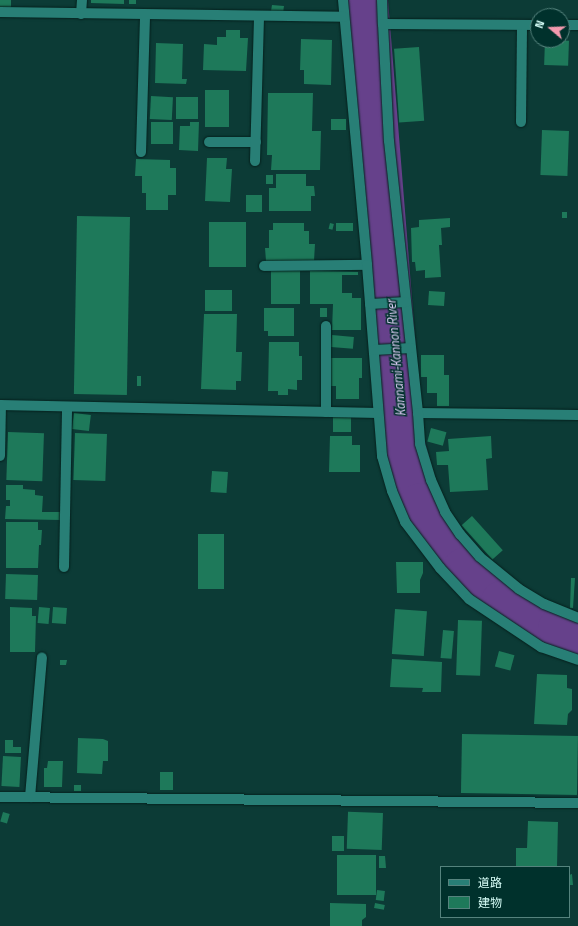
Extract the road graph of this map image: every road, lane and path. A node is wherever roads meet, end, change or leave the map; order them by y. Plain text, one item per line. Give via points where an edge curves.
1 (82, 0) edge
2 (343, 0) edge
3 (382, 0) edge
4 (0, 12) edge
5 (81, 14) junction
6 (145, 14) junction
7 (259, 16) junction
8 (344, 17) junction
9 (383, 24) junction
10 (522, 26) junction
11 (530, 26) edge
12 (522, 122) dead end
13 (209, 142) dead end
14 (256, 142) junction
15 (141, 152) dead end
16 (255, 161) dead end
17 (367, 265) junction
18 (264, 266) dead end
19 (403, 302) junction
20 (374, 304) junction
21 (326, 326) dead end
22 (408, 349) junction
23 (377, 350) junction
24 (1, 405) edge
25 (66, 406) junction
26 (326, 412) junction
27 (378, 413) junction
28 (418, 413) junction
29 (578, 415) edge
30 (0, 456) edge
31 (64, 567) dead end
32 (578, 618) edge
33 (42, 658) dead end
34 (578, 660) edge
35 (0, 796) edge
36 (30, 797) junction
37 (578, 803) edge

1 - 5 street
2 - 8 street
3 - 9 street
4 - 5 street
5 - 6 street
6 - 7 street
6 - 15 street
7 - 8 street
7 - 14 street
8 - 17 street
9 - 10 street
9 - 19 street via 388,141
10 - 11 street
10 - 12 street
13 - 14 street
14 - 16 street
17 - 18 street
17 - 20 street
19 - 20 street
19 - 22 street
20 - 23 street
21 - 26 street
22 - 23 street
22 - 28 street
23 - 27 street
24 - 25 street
24 - 30 street
25 - 26 street
25 - 31 street
26 - 27 street
27 - 34 street via 382,456 395,497 405,522 440,568 469,599 504,623 541,647
28 - 29 street
28 - 32 street via 420,444 431,480 445,512 460,534 480,557 520,589 544,604
33 - 36 street
35 - 36 street
36 - 37 street

